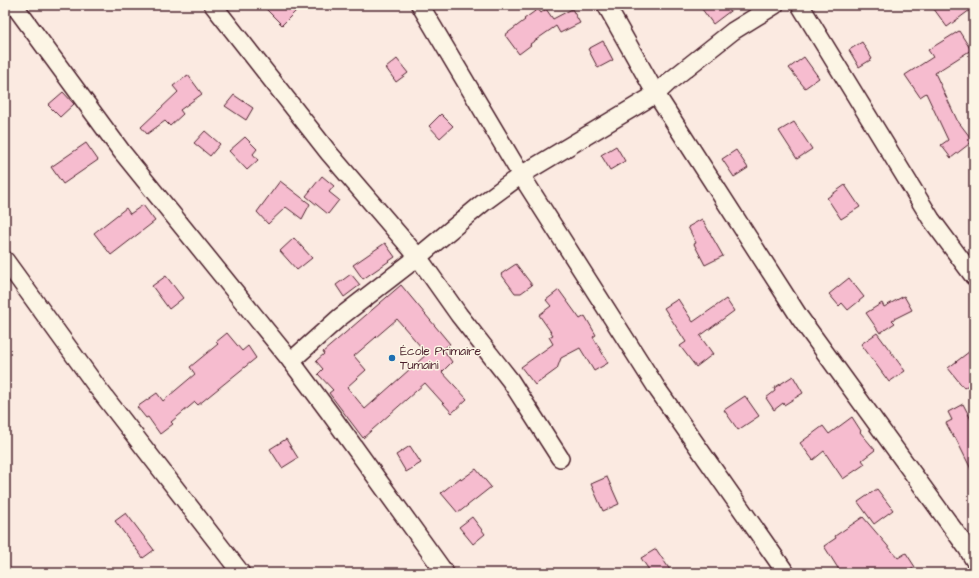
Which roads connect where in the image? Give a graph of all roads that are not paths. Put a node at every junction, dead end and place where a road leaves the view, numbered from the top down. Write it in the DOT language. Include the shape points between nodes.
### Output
graph roads {
  1 [pos="14,5"];
  2 [pos="213,5"];
  3 [pos="420,5"];
  4 [pos="606,5"];
  5 [pos="775,5"];
  6 [pos="800,5"];
  7 [pos="656,94"];
  8 [pos="522,174"];
  9 [pos="418,257"];
  10 [pos="5,260"];
  11 [pos="974,277"];
  12 [pos="291,361"];
  13 [pos="560,458"];
  14 [pos="974,560"];
  15 [pos="241,573"];
  16 [pos="445,573"];
  17 [pos="786,573"];
  1 -- 12 [label="street" via="122,152"];
  2 -- 9 [label="street" via="328,153"];
  3 -- 8 [label="street"];
  4 -- 7 [label="street"];
  5 -- 7 [label="street" via="733,31"];
  6 -- 11 [label="street" via="931,219"];
  7 -- 8 [label="street"];
  7 -- 14 [label="street" via="800,318"];
  8 -- 9 [label="street" via="483,202"];
  8 -- 17 [label="street" via="658,390"];
  9 -- 12 [label="street" via="339,318"];
  9 -- 13 [label="street" via="510,380"];
  10 -- 15 [label="street" via="97,387"];
  12 -- 16 [label="street"];
}
